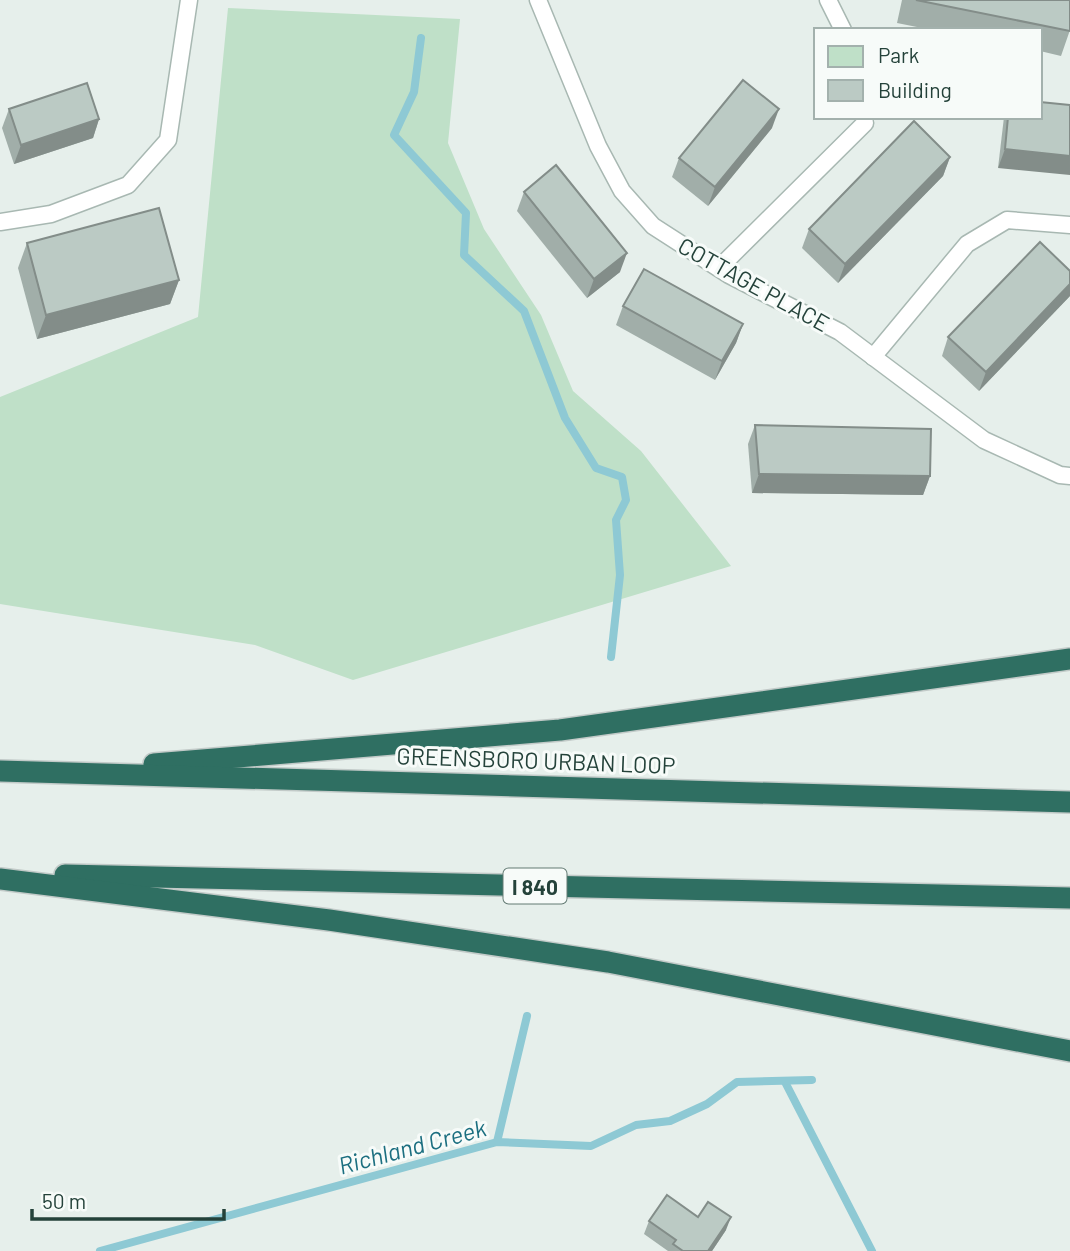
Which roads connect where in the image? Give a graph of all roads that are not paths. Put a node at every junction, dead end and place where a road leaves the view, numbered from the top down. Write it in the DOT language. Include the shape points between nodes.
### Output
graph roads {
  1 [pos="189,0"];
  2 [pos="538,0"];
  3 [pos="828,0"];
  4 [pos="842,28"];
  5 [pos="865,123"];
  6 [pos="0,222"];
  7 [pos="1070,225"];
  8 [pos="719,268"];
  9 [pos="873,357"];
  10 [pos="1070,476"];
  11 [pos="1070,659"];
  12 [pos="0,771"];
  13 [pos="45,772"];
  14 [pos="1070,802"];
  15 [pos="0,874"];
  16 [pos="0,879"];
  17 [pos="1070,898"];
  18 [pos="1070,1051"];
  1 -- 6 [label="lane" via="168,140 128,185 51,214"];
  2 -- 8 [label="lane, COTTAGE PLACE" via="598,146 622,191 653,226"];
  3 -- 4 [label="lane"];
  5 -- 8 [label="lane"];
  7 -- 9 [label="lane" via="1007,220 967,244"];
  8 -- 9 [label="lane, COTTAGE PLACE" via="840,332"];
  9 -- 10 [label="lane, COTTAGE PLACE" via="984,440"];
  11 -- 13 [label="highway" via="547,732"];
  12 -- 13 [label="highway, GREENSBORO URBAN LOOP"];
  13 -- 14 [label="highway, GREENSBORO URBAN LOOP"];
  15 -- 17 [label="highway, I 840"];
  16 -- 18 [label="highway" via="329,919 608,962"];
}
